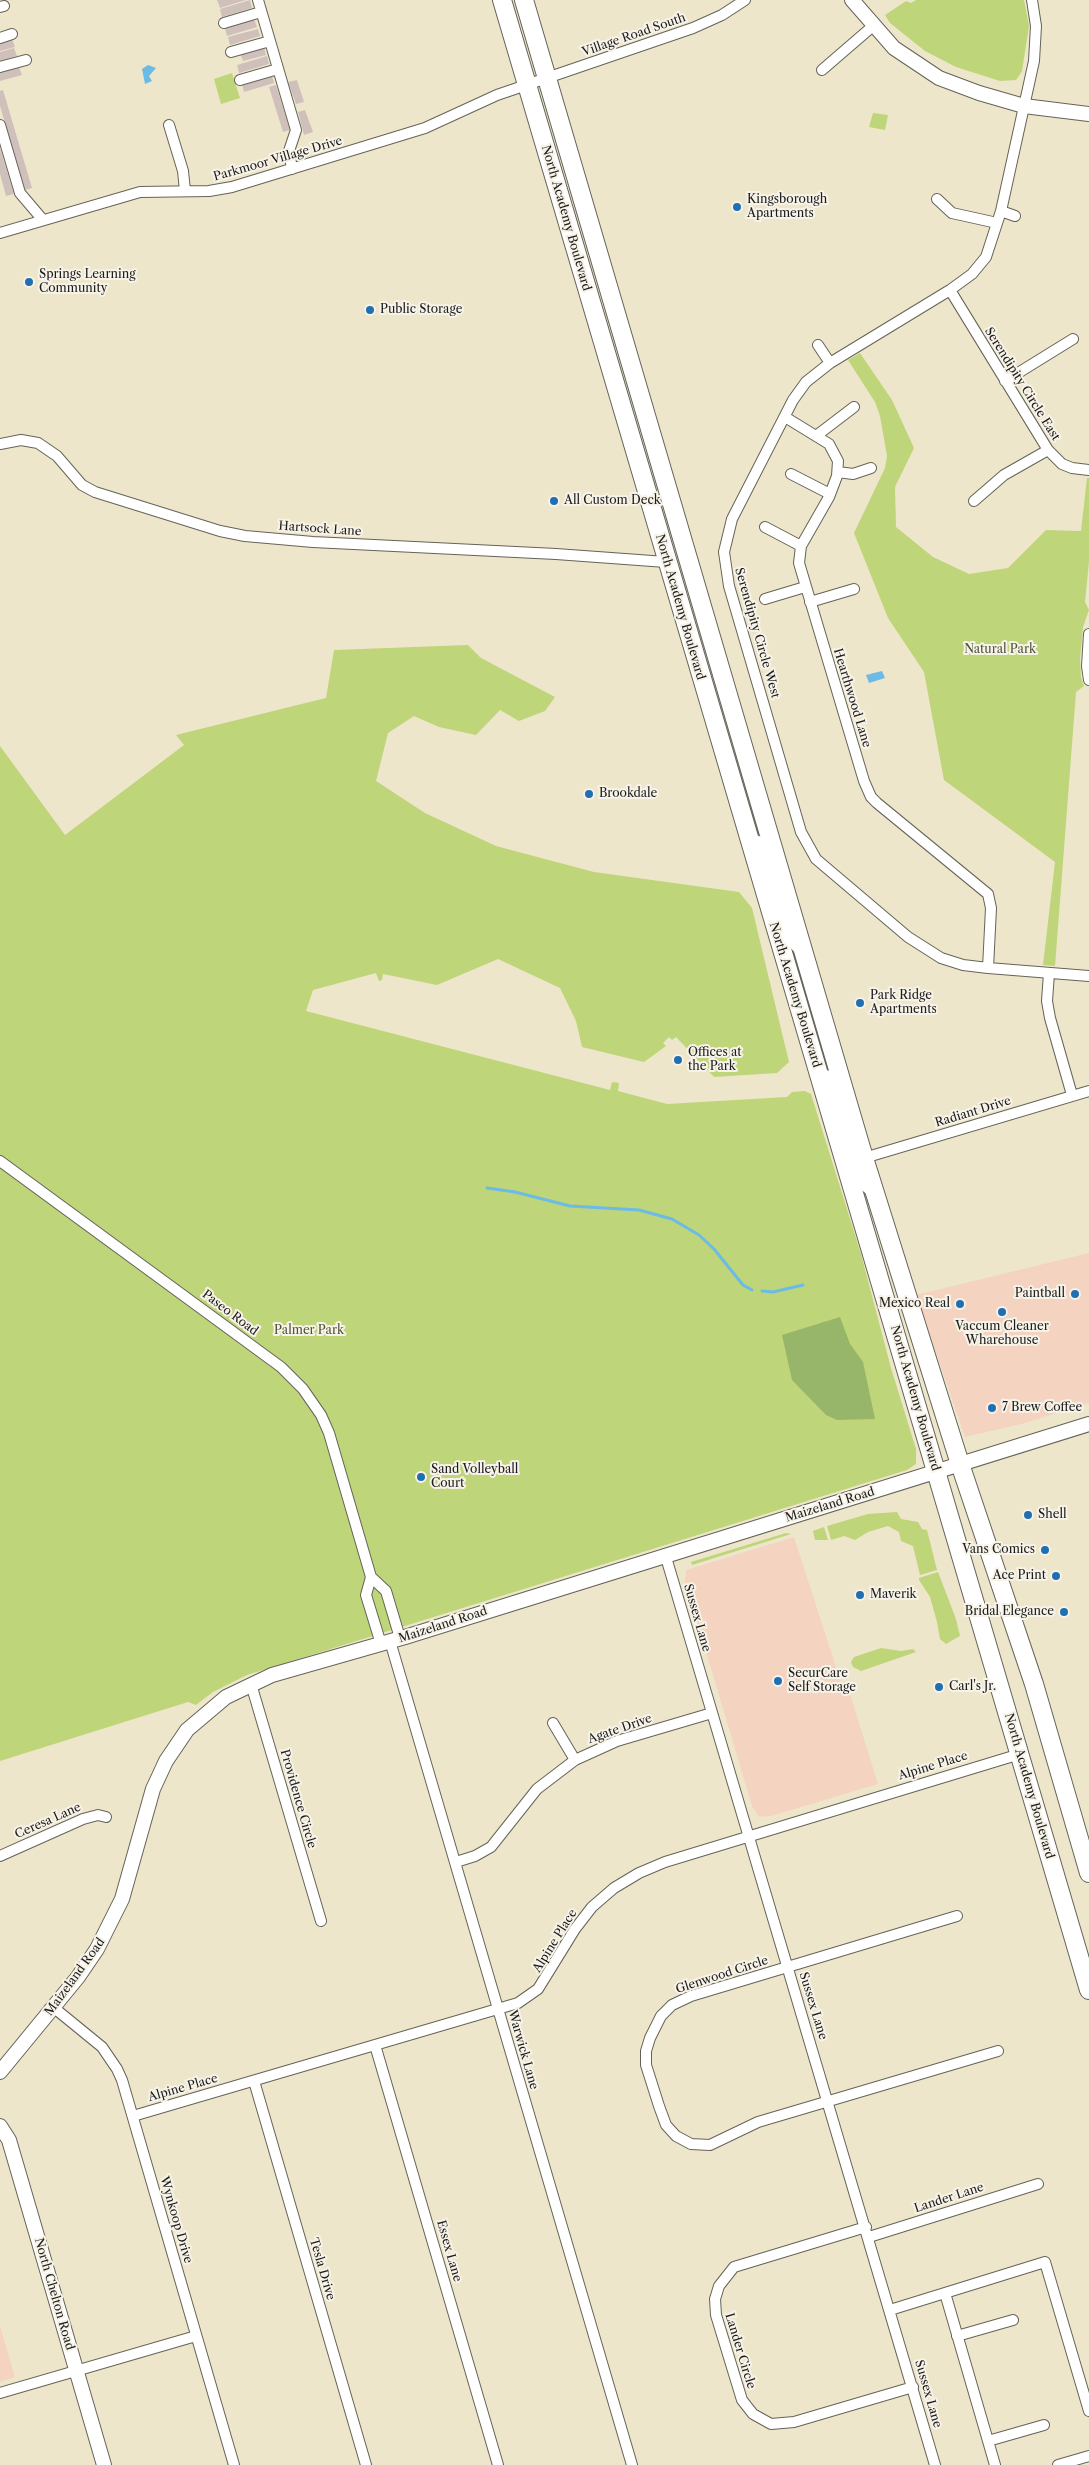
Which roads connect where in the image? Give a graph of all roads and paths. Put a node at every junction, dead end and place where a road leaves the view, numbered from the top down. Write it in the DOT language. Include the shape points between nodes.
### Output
graph roads {
  1 [pos="258,0"];
  2 [pos="502,0"];
  3 [pos="524,0"];
  4 [pos="745,0"];
  5 [pos="852,0"];
  6 [pos="1032,0"];
  7 [pos="261,12"];
  8 [pos="224,23"];
  9 [pos="873,26"];
  10 [pos="12,34"];
  11 [pos="0,38"];
  12 [pos="270,41"];
  13 [pos="231,52"];
  14 [pos="26,60"];
  15 [pos="0,67"];
  16 [pos="278,69"];
  17 [pos="822,70"];
  18 [pos="547,78"];
  19 [pos="240,80"];
  20 [pos="527,85"];
  21 [pos="1024,106"];
  22 [pos="1089,114"];
  23 [pos="0,125"];
  24 [pos="169,125"];
  25 [pos="292,169"];
  26 [pos="186,191"];
  27 [pos="937,198"];
  28 [pos="1001,211"];
  29 [pos="1015,216"];
  30 [pos="43,220"];
  31 [pos="998,223"];
  32 [pos="0,232"];
  33 [pos="950,290"];
  34 [pos="1073,339"];
  35 [pos="818,345"];
  36 [pos="830,363"];
  37 [pos="1006,381"];
  38 [pos="854,406"];
  39 [pos="785,417"];
  40 [pos="816,436"];
  41 [pos="0,444"];
  42 [pos="1048,450"];
  43 [pos="871,468"];
  44 [pos="1089,470"];
  45 [pos="838,472"];
  46 [pos="791,474"];
  47 [pos="830,494"];
  48 [pos="974,501"];
  49 [pos="765,527"];
  50 [pos="801,546"];
  51 [pos="687,556"];
  52 [pos="666,562"];
  53 [pos="805,587"];
  54 [pos="854,589"];
  55 [pos="765,600"];
  56 [pos="810,602"];
  57 [pos="1089,634"];
  58 [pos="1089,680"];
  59 [pos="749,840"];
  60 [pos="804,951"];
  61 [pos="988,968"];
  62 [pos="1049,972"];
  63 [pos="1089,976"];
  64 [pos="820,1076"];
  65 [pos="1089,1091"];
  66 [pos="1072,1095"];
  67 [pos="864,1158"];
  68 [pos="0,1161"];
  69 [pos="874,1190"];
  70 [pos="1089,1424"];
  71 [pos="960,1464"];
  72 [pos="936,1472"];
  73 [pos="665,1554"];
  74 [pos="371,1577"];
  75 [pos="390,1641"];
  76 [pos="251,1684"];
  77 [pos="712,1713"];
  78 [pos="553,1723"];
  79 [pos="1020,1754"];
  80 [pos="575,1760"];
  81 [pos="106,1817"];
  82 [pos="749,1836"];
  83 [pos="1047,1849"];
  84 [pos="0,1856"];
  85 [pos="456,1862"];
  86 [pos="1089,1873"];
  87 [pos="957,1916"];
  88 [pos="322,1921"];
  89 [pos="1089,1951"];
  90 [pos="788,1967"];
  91 [pos="1089,1990"];
  92 [pos="53,2007"];
  93 [pos="498,2009"];
  94 [pos="375,2045"];
  95 [pos="998,2051"];
  96 [pos="0,2072"];
  97 [pos="254,2081"];
  98 [pos="828,2102"];
  99 [pos="132,2116"];
  100 [pos="0,2126"];
  101 [pos="1038,2184"];
  102 [pos="867,2232"];
  103 [pos="945,2293"];
  104 [pos="890,2310"];
  105 [pos="1013,2320"];
  106 [pos="196,2336"];
  107 [pos="957,2336"];
  108 [pos="76,2371"];
  109 [pos="913,2387"];
  110 [pos="0,2393"];
  111 [pos="1089,2411"];
  112 [pos="1044,2425"];
  113 [pos="988,2441"];
  114 [pos="1089,2456"];
  115 [pos="104,2465"];
  116 [pos="234,2465"];
  117 [pos="366,2465"];
  118 [pos="498,2465"];
  119 [pos="632,2465"];
  120 [pos="936,2465"];
  121 [pos="995,2465"];
  122 [pos="1058,2465"];
  1 -- 7 [label="street"];
  2 -- 20 [label="highway, North Academy Boulevard"];
  3 -- 18 [label="highway, North Academy Boulevard"];
  4 -- 18 [label="street, Village Road South" via="722,16 693,28"];
  5 -- 9 [label="main road"];
  6 -- 21 [label="street, Serendipity Circle West" via="1036,40"];
  7 -- 8 [label="street"];
  7 -- 12 [label="street"];
  9 -- 17 [label="street"];
  9 -- 21 [label="main road" via="894,48 939,78"];
  10 -- 11 [label="street"];
  12 -- 13 [label="street"];
  12 -- 16 [label="street"];
  14 -- 15 [label="street"];
  16 -- 19 [label="street"];
  16 -- 25 [label="street" via="296,130 289,151"];
  18 -- 20 [label="street, Village Road South"];
  18 -- 51 [label="highway, North Academy Boulevard"];
  20 -- 25 [label="street, Parkmoor Village Drive" via="483,100 425,128"];
  20 -- 52 [label="highway, North Academy Boulevard"];
  21 -- 22 [label="main road"];
  21 -- 28 [label="street, Serendipity Circle West"];
  23 -- 30 [label="street" via="20,193"];
  24 -- 26 [label="street"];
  25 -- 26 [label="street, Parkmoor Village Drive" via="220,190"];
  26 -- 30 [label="street, Parkmoor Village Drive" via="128,195"];
  27 -- 31 [label="street" via="952,212"];
  28 -- 29 [label="street"];
  28 -- 31 [label="street, Serendipity Circle West"];
  30 -- 32 [label="street, Parkmoor Village Drive"];
  31 -- 33 [label="street, Serendipity Circle West" via="983,261 972,274"];
  33 -- 36 [label="street, Serendipity Circle West"];
  33 -- 37 [label="street, Serendipity Circle East"];
  34 -- 37 [label="street"];
  35 -- 36 [label="street"];
  36 -- 39 [label="street, Serendipity Circle West" via="799,390"];
  37 -- 42 [label="street, Serendipity Circle East"];
  38 -- 40 [label="street"];
  39 -- 40 [label="street"];
  39 -- 61 [label="street, Serendipity Circle West" via="732,519 724,552 729,586 801,832 809,850 823,866 921,946 951,962"];
  40 -- 45 [label="street" via="829,444 838,461"];
  41 -- 52 [label="street, Hartsock Lane" via="21,440 38,443 52,451 79,482 95,492 245,536"];
  42 -- 44 [label="street, Serendipity Circle East" via="1062,464"];
  42 -- 48 [label="street" via="1004,475"];
  43 -- 45 [label="street" via="853,474"];
  45 -- 47 [label="street, Hearthwood Lane"];
  46 -- 47 [label="street"];
  47 -- 50 [label="street, Hearthwood Lane"];
  49 -- 50 [label="street"];
  50 -- 53 [label="street, Hearthwood Lane" via="799,563"];
  51 -- 52 [label="main road"];
  51 -- 60 [label="highway, North Academy Boulevard"];
  52 -- 59 [label="highway, North Academy Boulevard"];
  53 -- 55 [label="street"];
  53 -- 56 [label="street, Hearthwood Lane"];
  54 -- 56 [label="street"];
  56 -- 61 [label="street, Hearthwood Lane" via="871,797 988,894 991,908"];
  57 -- 58 [label="street" via="1086,666"];
  59 -- 60 [label="main road" via="763,846 791,938"];
  59 -- 64 [label="highway, North Academy Boulevard"];
  60 -- 67 [label="highway, North Academy Boulevard"];
  61 -- 62 [label="street, Serendipity Circle West"];
  62 -- 63 [label="street"];
  62 -- 66 [label="street" via="1047,1001 1050,1018"];
  64 -- 69 [label="main road" via="827,1078 833,1088 858,1170 864,1182"];
  64 -- 72 [label="highway, North Academy Boulevard"];
  65 -- 66 [label="street, Radiant Drive"];
  66 -- 67 [label="street, Radiant Drive"];
  67 -- 69 [label="highway, North Academy Boulevard"];
  68 -- 74 [label="street, Paseo Road" via="274,1362 303,1389 329,1433"];
  69 -- 71 [label="highway, North Academy Boulevard"];
  70 -- 71 [label="main road, Maizeland Road"];
  71 -- 72 [label="main road, Maizeland Road"];
  71 -- 86 [label="highway, North Academy Boulevard" via="1034,1684"];
  72 -- 73 [label="main road, Maizeland Road"];
  72 -- 79 [label="highway, North Academy Boulevard"];
  73 -- 75 [label="main road, Maizeland Road"];
  73 -- 77 [label="street, Sussex Lane"];
  74 -- 75 [label="street, Paseo Road" via="366,1595"];
  74 -- 75 [label="street, Paseo Road" via="386,1591"];
  75 -- 76 [label="main road, Maizeland Road" via="323,1659"];
  75 -- 85 [label="street, Warwick Lane"];
  76 -- 88 [label="street, Providence Circle"];
  76 -- 92 [label="main road, Maizeland Road" via="226,1697 200,1717 166,1761 153,1788 129,1879 114,1917 97,1949"];
  77 -- 80 [label="street, Agate Drive" via="617,1741"];
  77 -- 82 [label="street, Sussex Lane"];
  78 -- 80 [label="street"];
  79 -- 82 [label="street, Alpine Place"];
  79 -- 83 [label="highway, North Academy Boulevard"];
  80 -- 85 [label="street, Agate Drive" via="537,1790 490,1847"];
  81 -- 84 [label="street, Ceresa Lane" via="98,1815 83,1819"];
  82 -- 90 [label="street, Sussex Lane"];
  82 -- 93 [label="street, Alpine Place" via="650,1867 614,1888 582,1918 538,1989 526,2000"];
  83 -- 89 [label="highway" via="1063,1864"];
  83 -- 91 [label="highway, North Academy Boulevard"];
  85 -- 93 [label="street, Warwick Lane"];
  87 -- 90 [label="street, Glenwood Circle"];
  90 -- 98 [label="street, Sussex Lane"];
  90 -- 98 [label="street, Glenwood Circle" via="691,1996 666,2009 650,2038 646,2065 666,2125 683,2141 700,2145 710,2145 758,2122"];
  92 -- 96 [label="main road, Maizeland Road"];
  92 -- 99 [label="street, Wynkoop Drive" via="93,2039 110,2058 122,2080"];
  93 -- 94 [label="street, Alpine Place"];
  93 -- 119 [label="street, Warwick Lane"];
  94 -- 97 [label="street, Alpine Place"];
  94 -- 118 [label="street, Essex Lane"];
  95 -- 98 [label="street, Glenwood Circle"];
  97 -- 99 [label="street, Alpine Place"];
  97 -- 117 [label="street, Tesla Drive"];
  98 -- 102 [label="street, Sussex Lane"];
  99 -- 106 [label="street, Wynkoop Drive"];
  100 -- 108 [label="main road, North Chelton Road" via="9,2140"];
  101 -- 102 [label="street, Lander Lane"];
  102 -- 104 [label="street, Sussex Lane"];
  102 -- 109 [label="street, Lander Circle" via="734,2267 716,2292 714,2306 718,2323 742,2400 753,2414 771,2424 794,2422"];
  103 -- 104 [label="street"];
  103 -- 107 [label="street"];
  103 -- 111 [label="street" via="1045,2262"];
  104 -- 109 [label="street, Sussex Lane"];
  105 -- 107 [label="street"];
  106 -- 108 [label="street"];
  106 -- 116 [label="street, Wynkoop Drive"];
  107 -- 113 [label="street"];
  108 -- 110 [label="street"];
  108 -- 115 [label="main road, North Chelton Road"];
  109 -- 120 [label="street, Sussex Lane"];
  112 -- 113 [label="street"];
  113 -- 121 [label="street"];
  114 -- 122 [label="street"];
}
